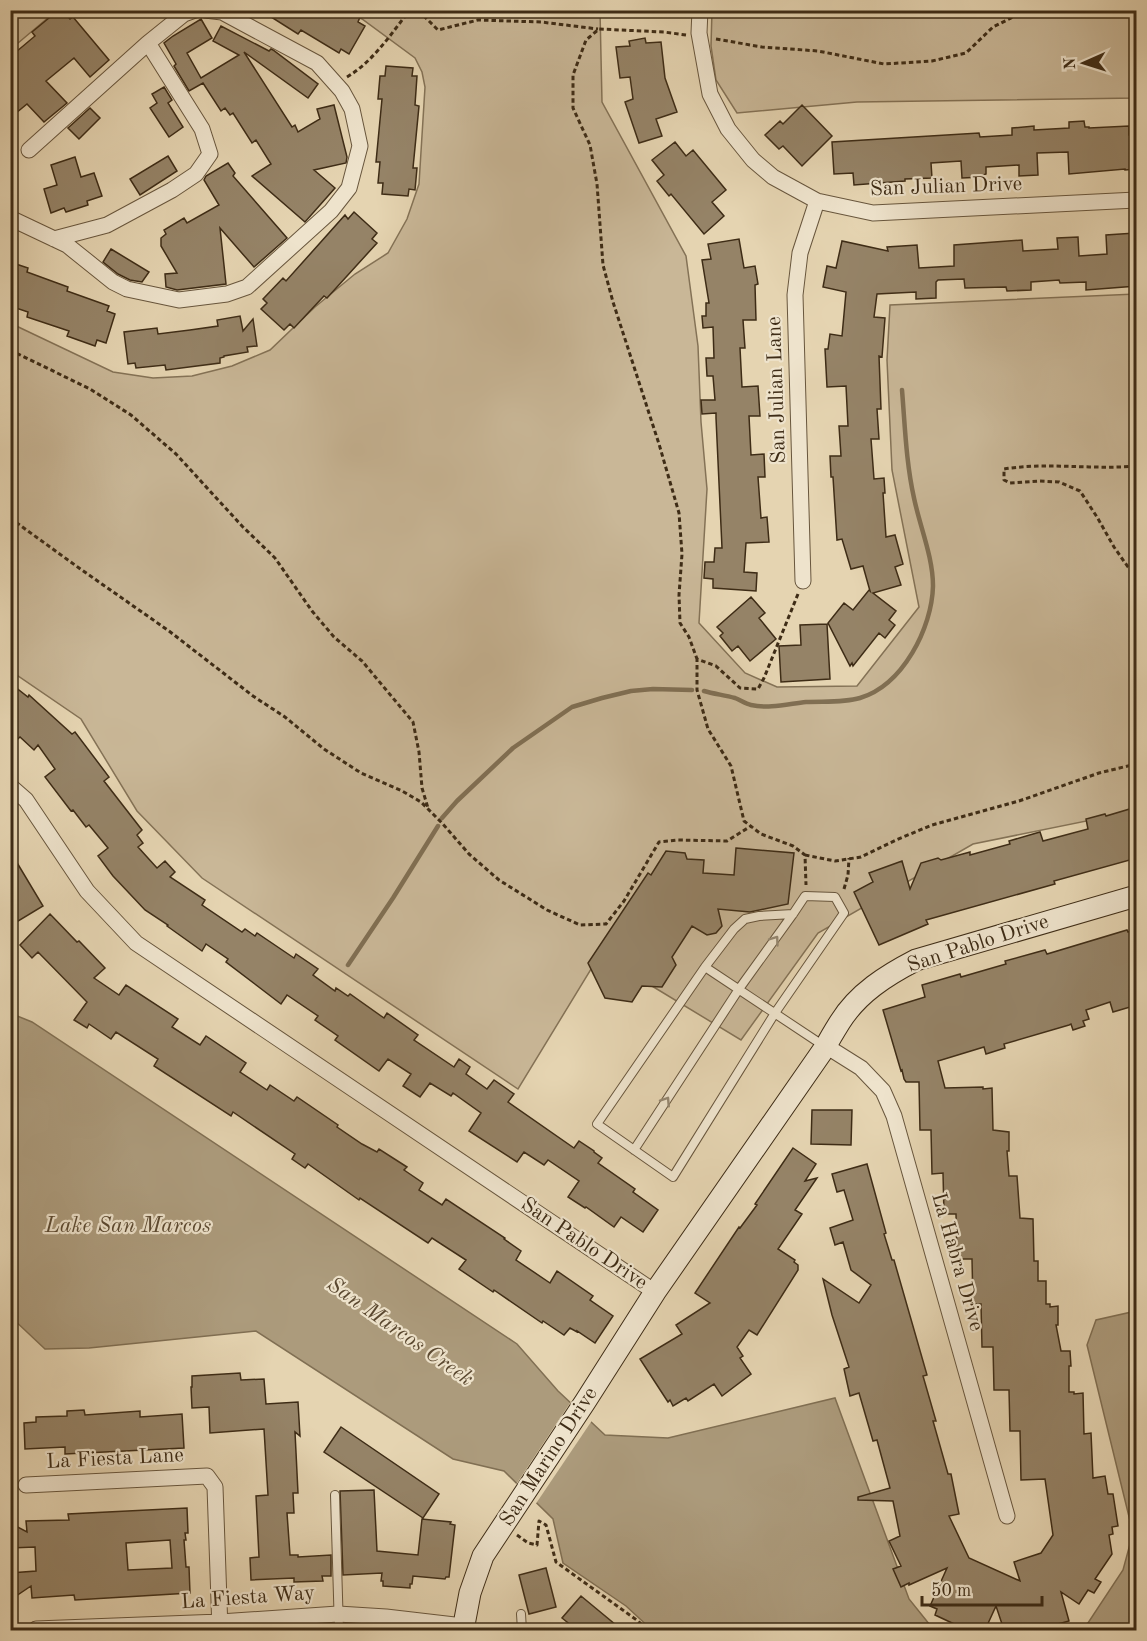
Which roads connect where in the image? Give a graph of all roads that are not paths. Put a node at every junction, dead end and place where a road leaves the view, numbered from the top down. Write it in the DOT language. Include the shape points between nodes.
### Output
graph roads {
  1 [pos="195,10"];
  2 [pos="205,10"];
  3 [pos="700,10"];
  4 [pos="148,43"];
  5 [pos="29,150"];
  6 [pos="1137,200"];
  7 [pos="817,201"];
  8 [pos="10,218"];
  9 [pos="54,239"];
  10 [pos="803,581"];
  11 [pos="10,786"];
  12 [pos="1137,896"];
  13 [pos="793,915"];
  14 [pos="705,967"];
  15 [pos="739,989"];
  16 [pos="775,1013"];
  17 [pos="826,1047"];
  18 [pos="634,1150"];
  19 [pos="655,1292"];
  20 [pos="26,1485"];
  21 [pos="335,1495"];
  22 [pos="1007,1516"];
  23 [pos="338,1614"];
  24 [pos="521,1614"];
  25 [pos="220,1626"];
  26 [pos="463,1628"];
  27 [pos="36,1629"];
  28 [pos="339,1630"];
  29 [pos="522,1630"];
  1 -- 4 [label="street" via="184,14"];
  2 -- 9 [label="street" via="222,12 317,63 342,91 352,109 360,146 349,188 331,211 247,287 227,294 179,300 127,289"];
  3 -- 7 [label="street, San Julian Drive" via="700,37 710,94 728,129 773,177"];
  4 -- 5 [label="street"];
  4 -- 9 [label="street" via="202,129 210,154 196,174 172,190 107,225"];
  6 -- 7 [label="street, San Julian Drive" via="873,213"];
  7 -- 10 [label="street, San Julian Lane" via="800,253 795,295"];
  8 -- 9 [label="street"];
  11 -- 19 [label="street, San Pablo Drive" via="26,801 87,891 136,943"];
  12 -- 17 [label="street, San Pablo Drive" via="916,960 862,995 841,1020"];
  13 -- 14 [label="lane" via="745,919"];
  15 -- 13 [label="lane, one-way"];
  13 -- 16 [label="lane" via="805,896 835,897 844,913"];
  14 -- 15 [label="lane"];
  14 -- 18 [label="lane" via="597,1124"];
  15 -- 16 [label="lane"];
  18 -- 15 [label="lane, one-way"];
  16 -- 17 [label="lane"];
  16 -- 18 [label="lane" via="673,1177"];
  17 -- 19 [label="street, San Pablo Drive"];
  17 -- 22 [label="street, La Habra Drive" via="861,1068 883,1091 894,1116"];
  19 -- 26 [label="street, San Marino Drive" via="483,1556"];
  20 -- 25 [label="street, La Fiesta Lane" via="207,1476 214,1486"];
  21 -- 23 [label="lane"];
  23 -- 25 [label="street, La Fiesta Way"];
  23 -- 26 [label="street, La Fiesta Way"];
  23 -- 28 [label="lane"];
  24 -- 29 [label="lane"];
  25 -- 27 [label="street, La Fiesta Way"];
}
